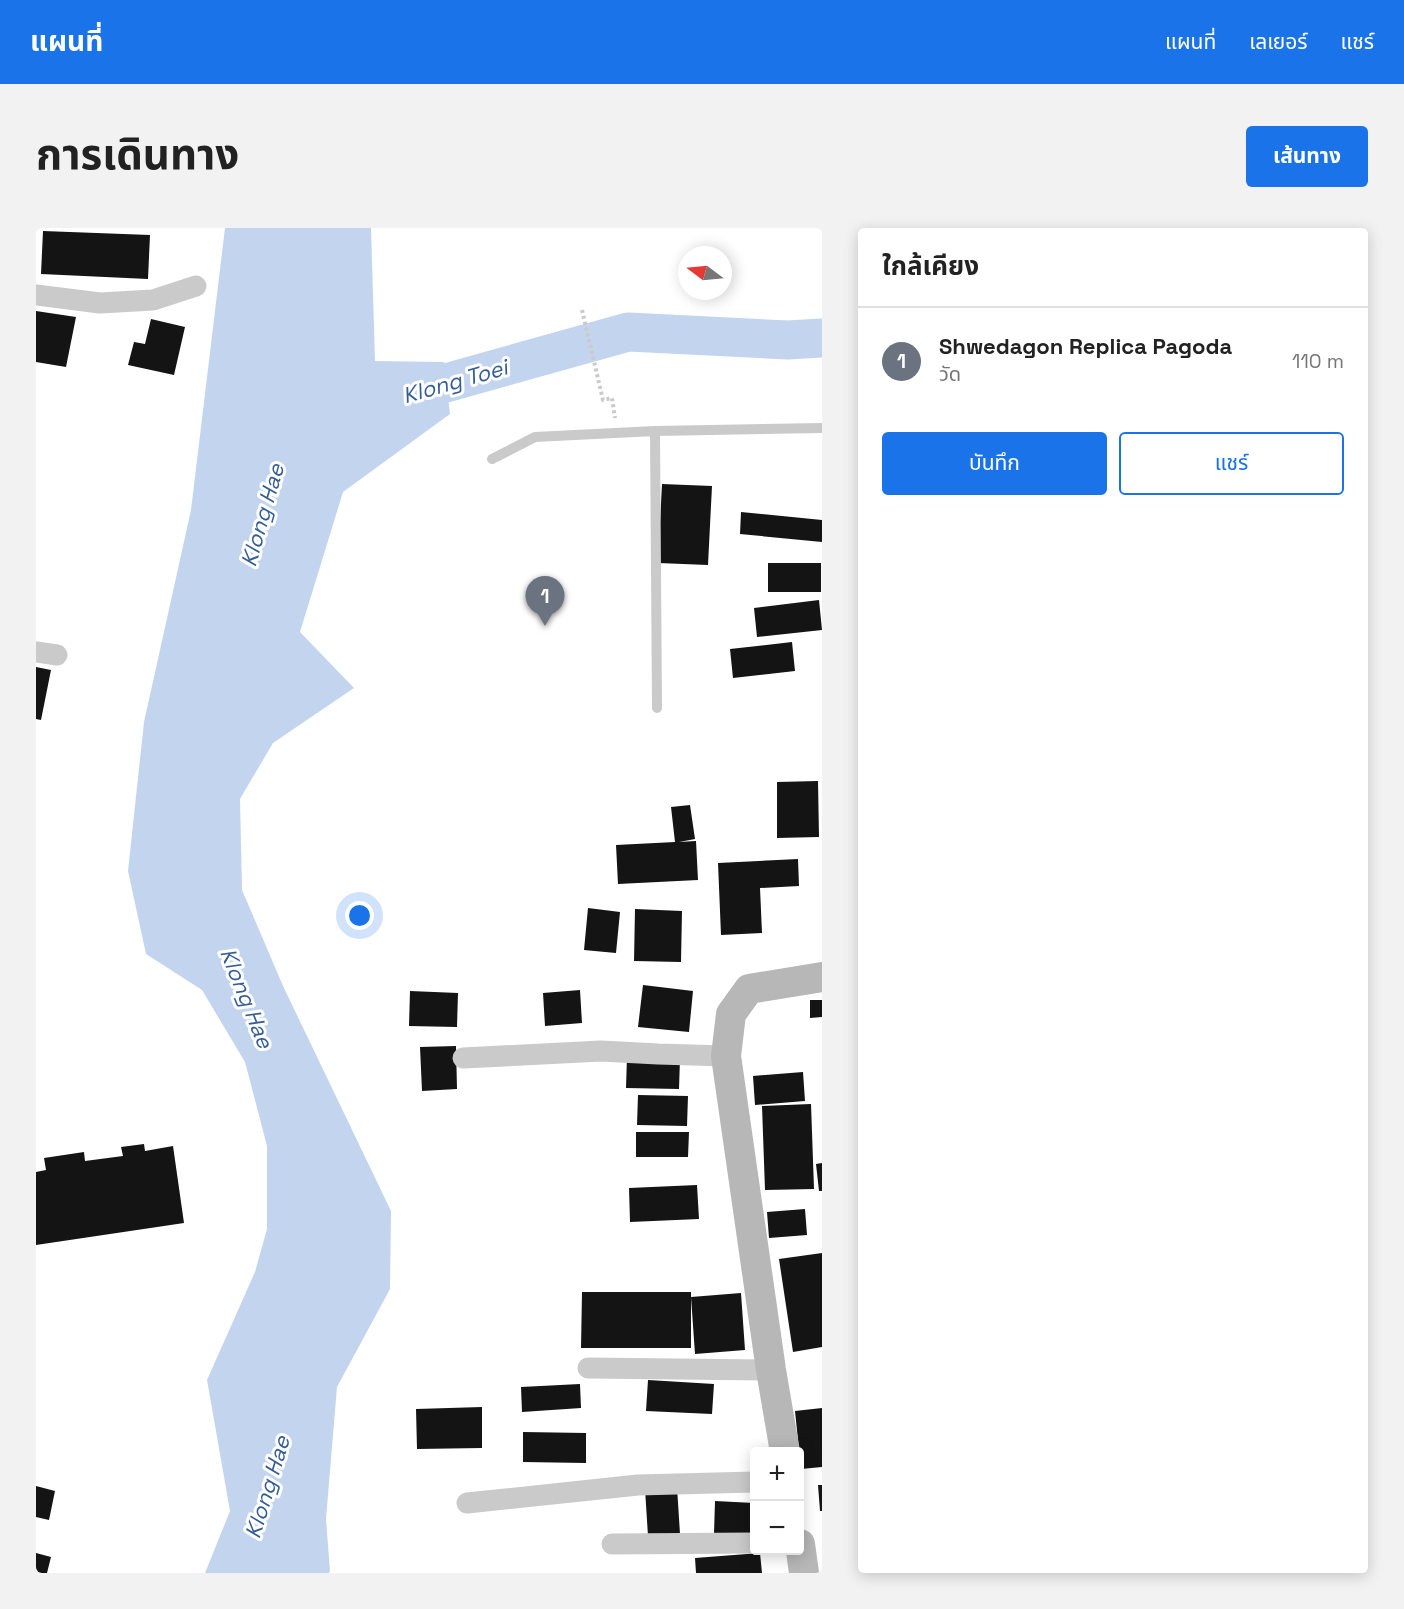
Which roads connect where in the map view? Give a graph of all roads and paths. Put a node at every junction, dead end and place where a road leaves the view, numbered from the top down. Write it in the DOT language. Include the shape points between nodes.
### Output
graph roads {
  1 [pos="196,286"];
  2 [pos="36,295"];
  3 [pos="582,310"];
  4 [pos="612,398"];
  5 [pos="822,428"];
  6 [pos="655,431"];
  7 [pos="492,459"];
  8 [pos="657,708"];
  9 [pos="822,977"];
  10 [pos="726,1056"];
  11 [pos="463,1058"];
  12 [pos="588,1368"];
  13 [pos="771,1370"];
  14 [pos="784,1447"];
  15 [pos="750,1482"];
  16 [pos="467,1503"];
  17 [pos="750,1543"];
  18 [pos="612,1544"];
  19 [pos="802,1555"];
  20 [pos="804,1573"];
  1 -- 2 [label="street" via="153,300 100,303"];
  3 -- 4 [label="path" via="603,400"];
  5 -- 6 [label="lane"];
  6 -- 7 [label="lane" via="535,437"];
  6 -- 8 [label="lane"];
  9 -- 10 [label="street" via="749,989 731,1014"];
  10 -- 11 [label="street" via="601,1051"];
  10 -- 13 [label="street"];
  12 -- 13 [label="street"];
  13 -- 14 [label="street"];
  15 -- 16 [label="street" via="638,1485"];
  17 -- 18 [label="street"];
  19 -- 20 [label="street"];
}
